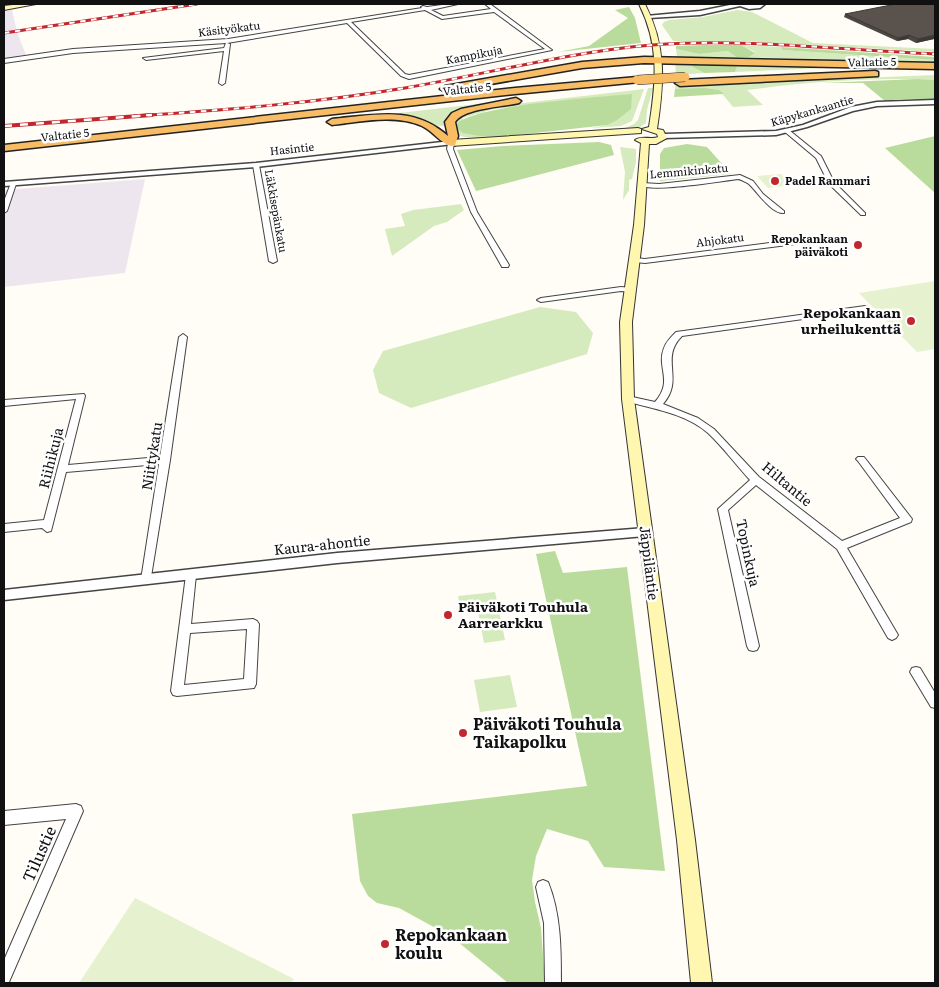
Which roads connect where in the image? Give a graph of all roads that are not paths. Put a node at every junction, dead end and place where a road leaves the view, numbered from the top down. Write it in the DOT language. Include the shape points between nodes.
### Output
graph roads {
  1 [pos="32,4"];
  2 [pos="456,4"];
  3 [pos="487,4"];
  4 [pos="642,4"];
  5 [pos="738,4"];
  6 [pos="762,4"];
  7 [pos="434,5"];
  8 [pos="424,7"];
  9 [pos="4,8"];
  10 [pos="495,10"];
  11 [pos="649,16"];
  12 [pos="347,22"];
  13 [pos="275,31"];
  14 [pos="286,40"];
  15 [pos="228,41"];
  16 [pos="151,46"];
  17 [pos="226,49"];
  18 [pos="146,58"];
  19 [pos="660,59"];
  20 [pos="4,61"];
  21 [pos="144,65"];
  22 [pos="935,67"];
  23 [pos="935,73"];
  24 [pos="682,80"];
  25 [pos="222,83"];
  26 [pos="635,83"];
  27 [pos="587,90"];
  28 [pos="935,102"];
  29 [pos="307,114"];
  30 [pos="247,127"];
  31 [pos="786,131"];
  32 [pos="643,135"];
  33 [pos="664,136"];
  34 [pos="451,143"];
  35 [pos="4,148"];
  36 [pos="4,154"];
  37 [pos="256,165"];
  38 [pos="4,184"];
  39 [pos="13,184"];
  40 [pos="642,186"];
  41 [pos="4,211"];
  42 [pos="782,212"];
  43 [pos="863,214"];
  44 [pos="808,240"];
  45 [pos="635,260"];
  46 [pos="273,261"];
  47 [pos="505,265"];
  48 [pos="631,290"];
  49 [pos="541,300"];
  50 [pos="865,308"];
  51 [pos="183,337"];
  52 [pos="628,399"];
  53 [pos="4,403"];
  54 [pos="658,405"];
  55 [pos="860,459"];
  56 [pos="165,460"];
  57 [pos="64,469"];
  58 [pos="756,480"];
  59 [pos="4,528"];
  60 [pos="645,532"];
  61 [pos="841,546"];
  62 [pos="191,575"];
  63 [pos="146,580"];
  64 [pos="4,595"];
  65 [pos="184,630"];
  66 [pos="892,635"];
  67 [pos="753,646"];
  68 [pos="916,672"];
  69 [pos="935,703"];
  70 [pos="4,818"];
  71 [pos="543,887"];
  72 [pos="4,977"];
  73 [pos="553,983"];
  74 [pos="702,983"];
  1 -- 9 [label="main road"];
  2 -- 7 [label="street, Käsityökatu"];
  3 -- 10 [label="street, Kampikuja"];
  4 -- 11 [label="main road, Jäppiläntie"];
  5 -- 6 [label="street" via="753,8"];
  5 -- 11 [label="street" via="700,13"];
  7 -- 8 [label="street, Käsityökatu"];
  8 -- 10 [label="street" via="442,18"];
  8 -- 12 [label="street, Käsityökatu"];
  10 -- 12 [label="street, Kampikuja" via="549,50 409,77"];
  11 -- 19 [label="main road, Jäppiläntie"];
  12 -- 13 [label="street, Käsityökatu"];
  13 -- 14 [label="street"];
  13 -- 15 [label="street, Käsityökatu"];
  15 -- 16 [label="street, Käsityökatu"];
  15 -- 17 [label="street"];
  16 -- 18 [label="street"];
  16 -- 20 [label="street, Käsityökatu" via="74,51"];
  17 -- 18 [label="street"];
  17 -- 25 [label="street"];
  18 -- 21 [label="street"];
  19 -- 22 [label="highway"];
  19 -- 29 [label="highway" via="556,68"];
  19 -- 32 [label="main road, Jäppiläntie" via="660,74"];
  22 -- 24 [label="highway, Valtatie 5" via="779,72"];
  23 -- 24 [label="highway, Valtatie 5"];
  24 -- 26 [label="highway, Valtatie 5"];
  26 -- 27 [label="highway, Valtatie 5"];
  26 -- 29 [label="highway, Valtatie 5" via="515,91"];
  27 -- 30 [label="highway, Valtatie 5"];
  27 -- 34 [label="highway" via="458,113 450,122"];
  28 -- 31 [label="street, Käpykankaantie" via="877,104"];
  29 -- 35 [label="highway, Valtatie 5"];
  30 -- 34 [label="highway" via="406,119 429,125"];
  30 -- 36 [label="highway, Valtatie 5"];
  31 -- 33 [label="street, Käpykankaantie" via="734,136"];
  31 -- 43 [label="street" via="812,150 831,183"];
  32 -- 33 [label="main road" via="660,132"];
  32 -- 33 [label="main road" via="659,141"];
  32 -- 34 [label="main road, Hasintie" via="582,135"];
  32 -- 40 [label="main road, Jäppiläntie"];
  34 -- 37 [label="street, Hasintie"];
  34 -- 47 [label="street" via="450,149 474,212"];
  37 -- 39 [label="street, Hasintie"];
  37 -- 46 [label="street, Läkkisepänkatu"];
  38 -- 39 [label="street, Hasintie"];
  39 -- 41 [label="street"];
  40 -- 42 [label="street, Lemmikinkatu" via="737,177 751,182 760,195"];
  40 -- 45 [label="main road, Jäppiläntie"];
  44 -- 45 [label="street, Ahjokatu"];
  45 -- 48 [label="main road, Jäppiläntie"];
  48 -- 49 [label="street"];
  48 -- 52 [label="main road, Jäppiläntie" via="626,322"];
  50 -- 54 [label="street" via="679,334 670,342 666,354 669,373 667,393"];
  51 -- 56 [label="street, Niittykatu"];
  52 -- 54 [label="street, Hiltantie"];
  52 -- 60 [label="main road, Jäppiläntie"];
  53 -- 57 [label="street, Riihikuja" via="81,396"];
  54 -- 58 [label="street, Hiltantie" via="695,420 711,431"];
  55 -- 61 [label="street" via="907,520"];
  56 -- 57 [label="street"];
  56 -- 63 [label="street, Niittykatu"];
  57 -- 59 [label="street, Riihikuja" via="48,526"];
  58 -- 61 [label="street, Hiltantie"];
  58 -- 67 [label="street, Topinkuja" via="723,509"];
  60 -- 62 [label="street, Kaura-ahontie" via="336,558"];
  60 -- 74 [label="main road, Jäppiläntie"];
  61 -- 66 [label="street, Hiltantie"];
  62 -- 63 [label="street, Kaura-ahontie"];
  62 -- 65 [label="street"];
  63 -- 64 [label="street, Kaura-ahontie"];
  65 -- 65 [label="street" via="177,691 250,684 253,624"];
  68 -- 69 [label="street"];
  70 -- 72 [label="street, Tilustie" via="76,811"];
  71 -- 73 [label="street" via="551,913"];
}
